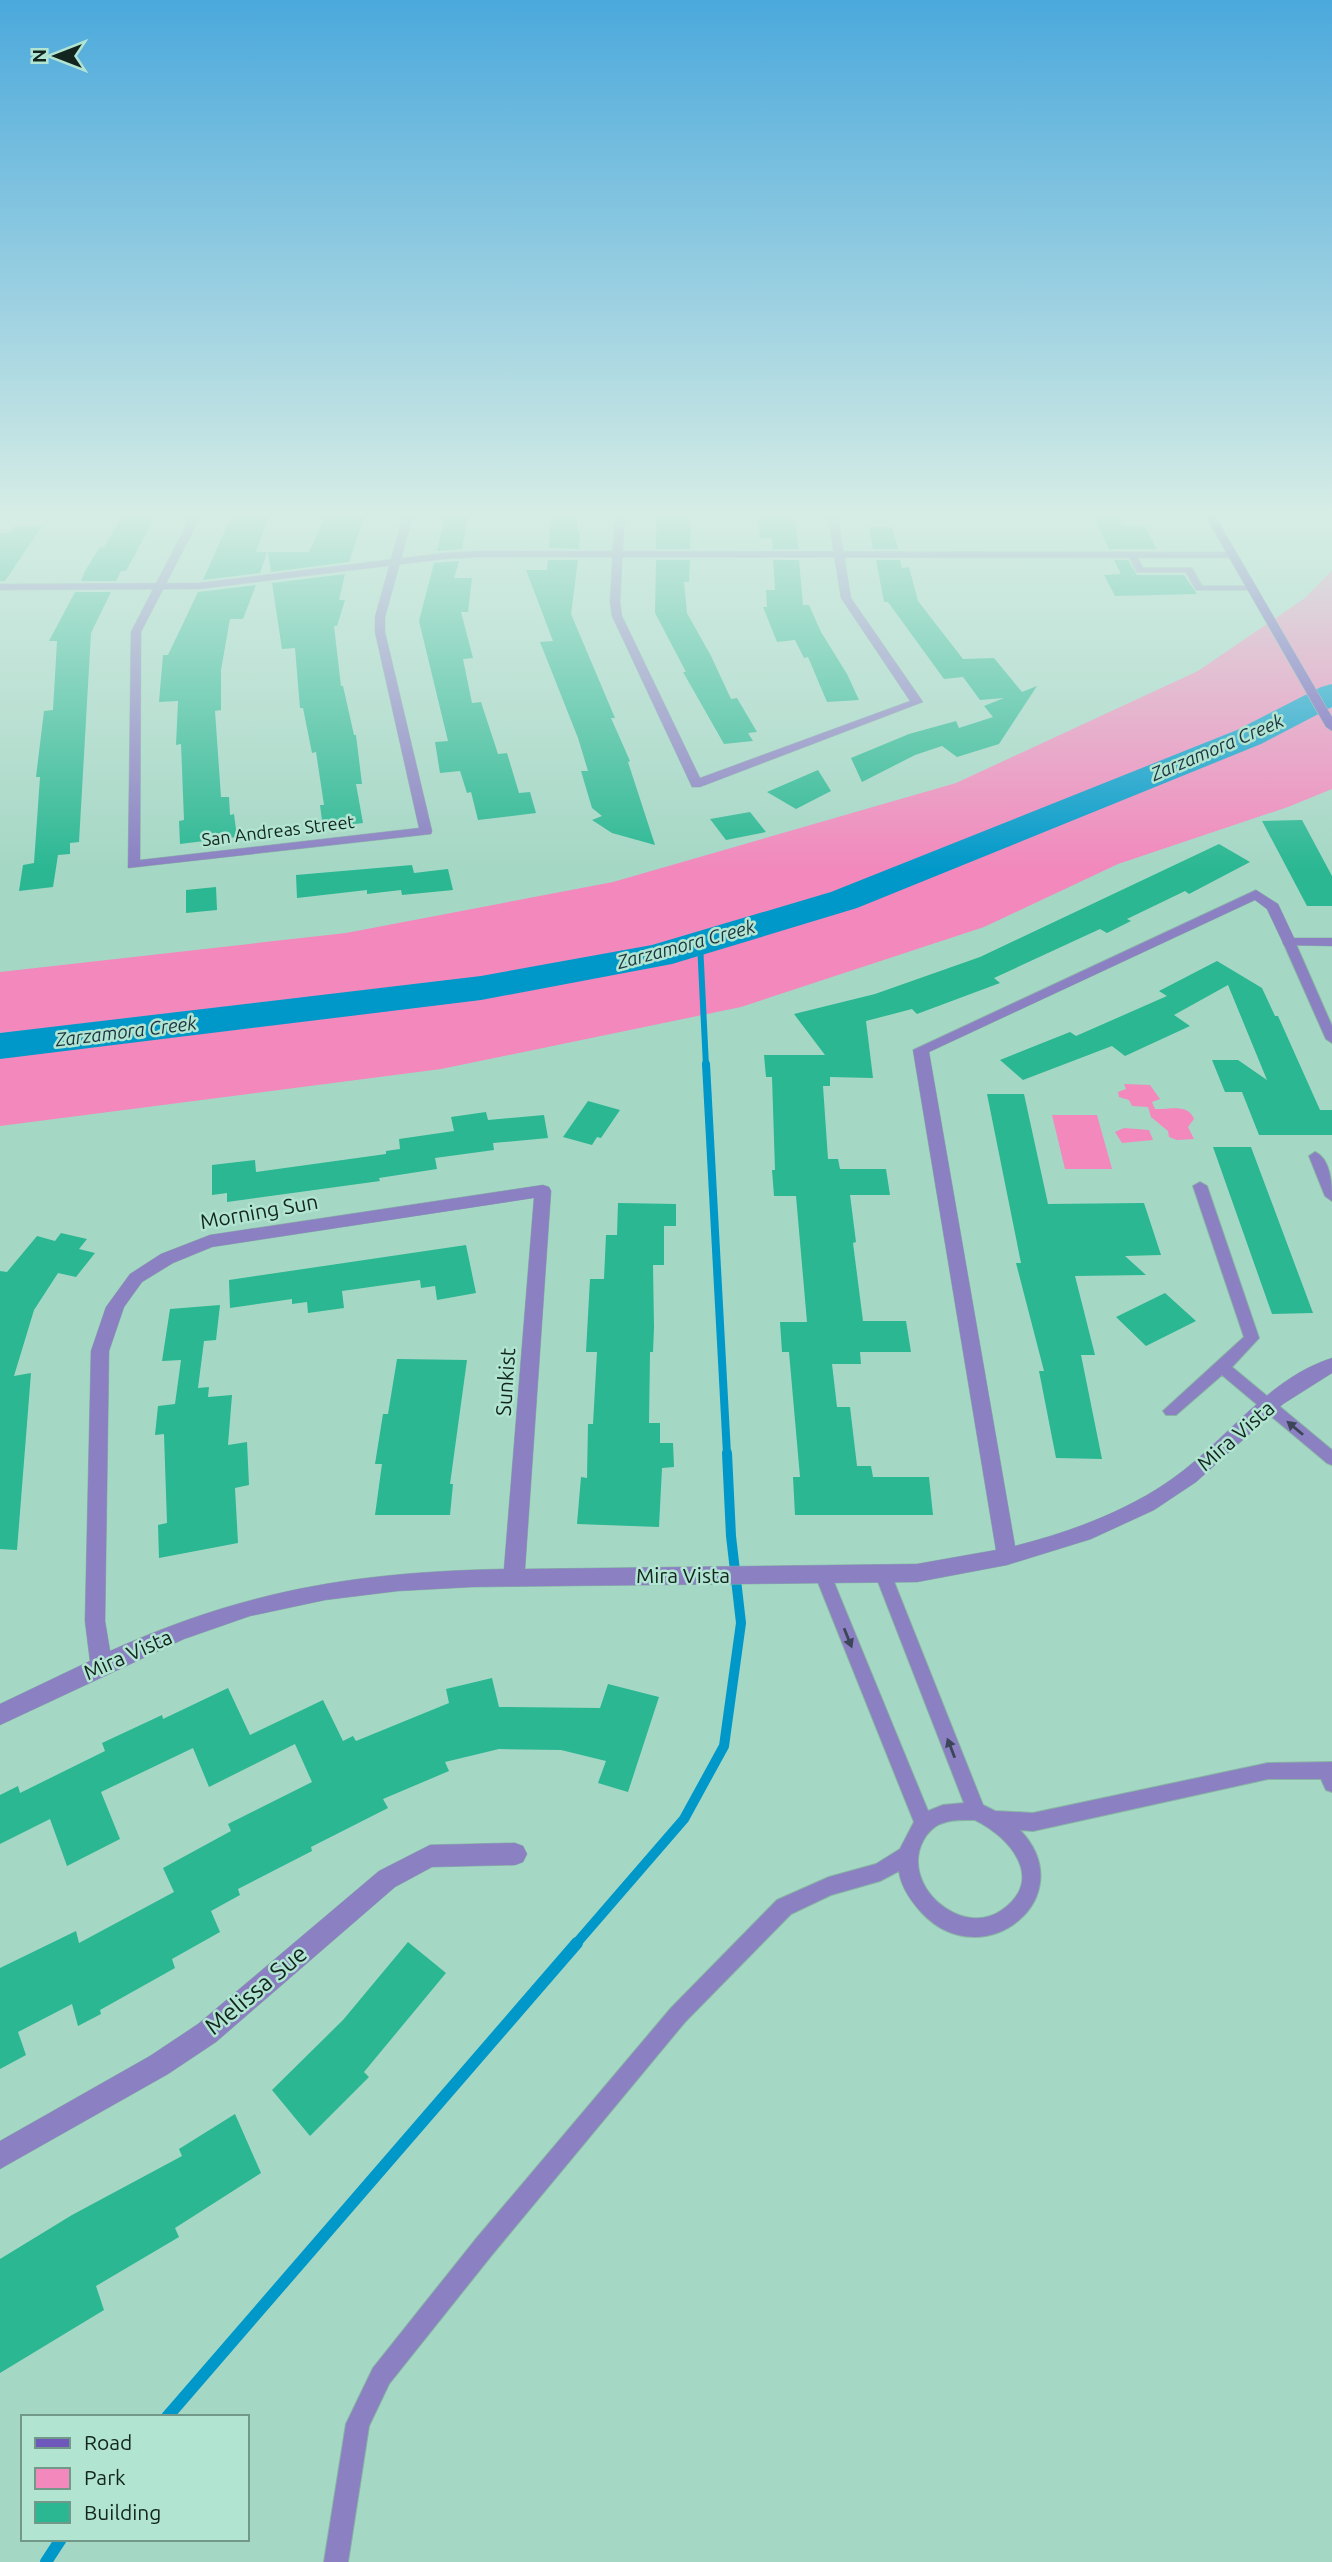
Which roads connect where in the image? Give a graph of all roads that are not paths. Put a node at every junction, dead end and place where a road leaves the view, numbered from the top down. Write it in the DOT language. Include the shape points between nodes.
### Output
graph roads {
  1 [pos="136,632"];
  2 [pos="380,632"];
  3 [pos="624,632"];
  4 [pos="869,632"];
  5 [pos="1279,632"];
  6 [pos="1332,727"];
  7 [pos="1289,942"];
  8 [pos="1332,942"];
  9 [pos="1332,1039"];
  10 [pos="1315,1156"];
  11 [pos="1200,1186"];
  12 [pos="543,1191"];
  13 [pos="1332,1196"];
  14 [pos="1332,1365"];
  15 [pos="1222,1367"];
  16 [pos="1268,1405"];
  17 [pos="1171,1411"];
  18 [pos="1327,1455"];
  19 [pos="1007,1557"];
  20 [pos="883,1574"];
  21 [pos="823,1575"];
  22 [pos="514,1577"];
  23 [pos="101,1666"];
  24 [pos="0,1715"];
  25 [pos="1331,1775"];
  26 [pos="976,1811"];
  27 [pos="995,1819"];
  28 [pos="924,1824"];
  29 [pos="515,1854"];
  30 [pos="908,1855"];
  31 [pos="0,2156"];
  32 [pos="336,2562"];
  1 -- 2 [label="street, San Andreas Street" via="133,865 426,831"];
  3 -- 4 [label="street" via="696,784 917,702"];
  5 -- 6 [label="main road"];
  7 -- 8 [label="street"];
  7 -- 9 [label="lane"];
  7 -- 19 [label="street" via="1273,908 1256,894 921,1050"];
  10 -- 13 [label="lane"];
  11 -- 15 [label="lane" via="1252,1338"];
  12 -- 22 [label="street, Sunkist"];
  12 -- 23 [label="street, Morning Sun" via="210,1241 143,1271 121,1293 100,1351 95,1621"];
  14 -- 16 [label="street, Mira Vista"];
  15 -- 16 [label="lane"];
  15 -- 17 [label="lane"];
  18 -- 16 [label="lane, one-way"];
  16 -- 19 [label="street, Mira Vista" via="1197,1470 1135,1511 1087,1534"];
  19 -- 20 [label="street, Mira Vista"];
  20 -- 21 [label="street, Mira Vista"];
  26 -- 20 [label="lane, one-way"];
  21 -- 22 [label="street, Mira Vista"];
  21 -- 28 [label="lane, one-way"];
  22 -- 23 [label="street, Mira Vista" via="404,1581 286,1598 161,1637"];
  23 -- 24 [label="street, Mira Vista"];
  25 -- 27 [label="lane" via="1268,1772 1033,1822"];
  26 -- 27 [label="lane"];
  26 -- 28 [label="lane" via="939,1814"];
  27 -- 30 [label="lane" via="1023,1846 1031,1884 1012,1917 993,1926 951,1923 932,1911 917,1895"];
  28 -- 30 [label="lane"];
  29 -- 31 [label="street, Melissa Sue" via="430,1856 387,1879 207,2033"];
  30 -- 32 [label="lane" via="880,1872 829,1886 784,1907 678,2015 483,2248 381,2376 358,2424"];
}
